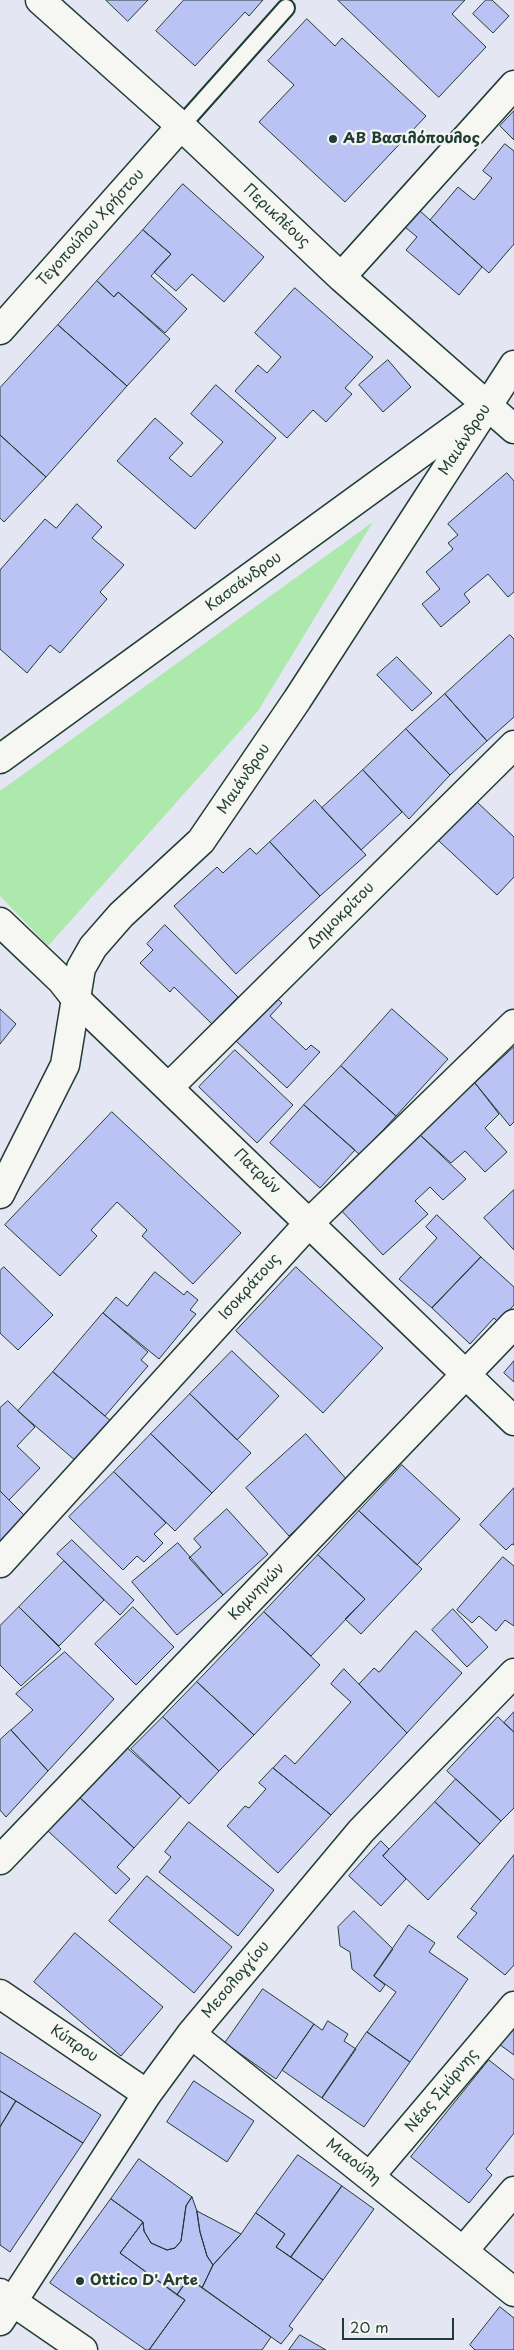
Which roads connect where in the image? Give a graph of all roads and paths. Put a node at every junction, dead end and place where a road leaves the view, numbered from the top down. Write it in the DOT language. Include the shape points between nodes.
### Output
graph roads {
  1 [pos="40,0"];
  2 [pos="286,8"];
  3 [pos="514,85"];
  4 [pos="181,126"];
  5 [pos="341,277"];
  6 [pos="0,330"];
  7 [pos="514,365"];
  8 [pos="488,404"];
  9 [pos="514,429"];
  10 [pos="514,745"];
  11 [pos="2,755"];
  12 [pos="0,922"];
  13 [pos="76,999"];
  14 [pos="514,1024"];
  15 [pos="168,1087"];
  16 [pos="0,1194"];
  17 [pos="309,1223"];
  18 [pos="514,1324"];
  19 [pos="465,1374"];
  20 [pos="514,1422"];
  21 [pos="0,1563"];
  22 [pos="514,1673"];
  23 [pos="0,1860"];
  24 [pos="0,1994"];
  25 [pos="514,2006"];
  26 [pos="191,2034"];
  27 [pos="147,2094"];
  28 [pos="370,2176"];
  29 [pos="514,2191"];
  30 [pos="464,2250"];
  31 [pos="514,2292"];
  32 [pos="4,2305"];
  33 [pos="83,2350"];
  1 -- 4 [label="street, Περικλέους"];
  2 -- 4 [label="lane"];
  3 -- 5 [label="street"];
  4 -- 5 [label="street, Περικλέους"];
  4 -- 6 [label="street, Τεγοπούλου Χρήστου"];
  5 -- 8 [label="street, Περικλέους"];
  7 -- 8 [label="street, Μαιάνδρου"];
  8 -- 9 [label="street, Περικλέους"];
  8 -- 11 [label="street, Κασσάνδρου"];
  8 -- 13 [label="street, Μαιάνδρου" via="297,700 202,840 121,915 93,947 81,968"];
  10 -- 15 [label="street, Δημοκρίτου"];
  12 -- 13 [label="street, Πατρών" via="61,980"];
  13 -- 15 [label="street, Πατρών"];
  13 -- 16 [label="street, Μαιάνδρου" via="65,1065"];
  14 -- 17 [label="street, Ισοκράτους"];
  15 -- 17 [label="street, Πατρών"];
  17 -- 19 [label="street, Πατρών"];
  17 -- 21 [label="street, Ισοκράτους"];
  18 -- 19 [label="street, Κομνηνών"];
  19 -- 20 [label="street, Πατρών"];
  19 -- 23 [label="street, Κομνηνών"];
  22 -- 26 [label="street, Μεσολογγίου" via="361,1831"];
  24 -- 27 [label="street, Κύπρου"];
  25 -- 28 [label="street, Νέας Σμύρνης"];
  26 -- 27 [label="street, Μεσολογγίου"];
  26 -- 28 [label="street, Μιαούλη"];
  27 -- 32 [label="street, Μεσολογγίου"];
  28 -- 30 [label="street, Μιαούλη"];
  29 -- 30 [label="street"];
  30 -- 31 [label="street, Μιαούλη"];
  32 -- 33 [label="street"];
}
